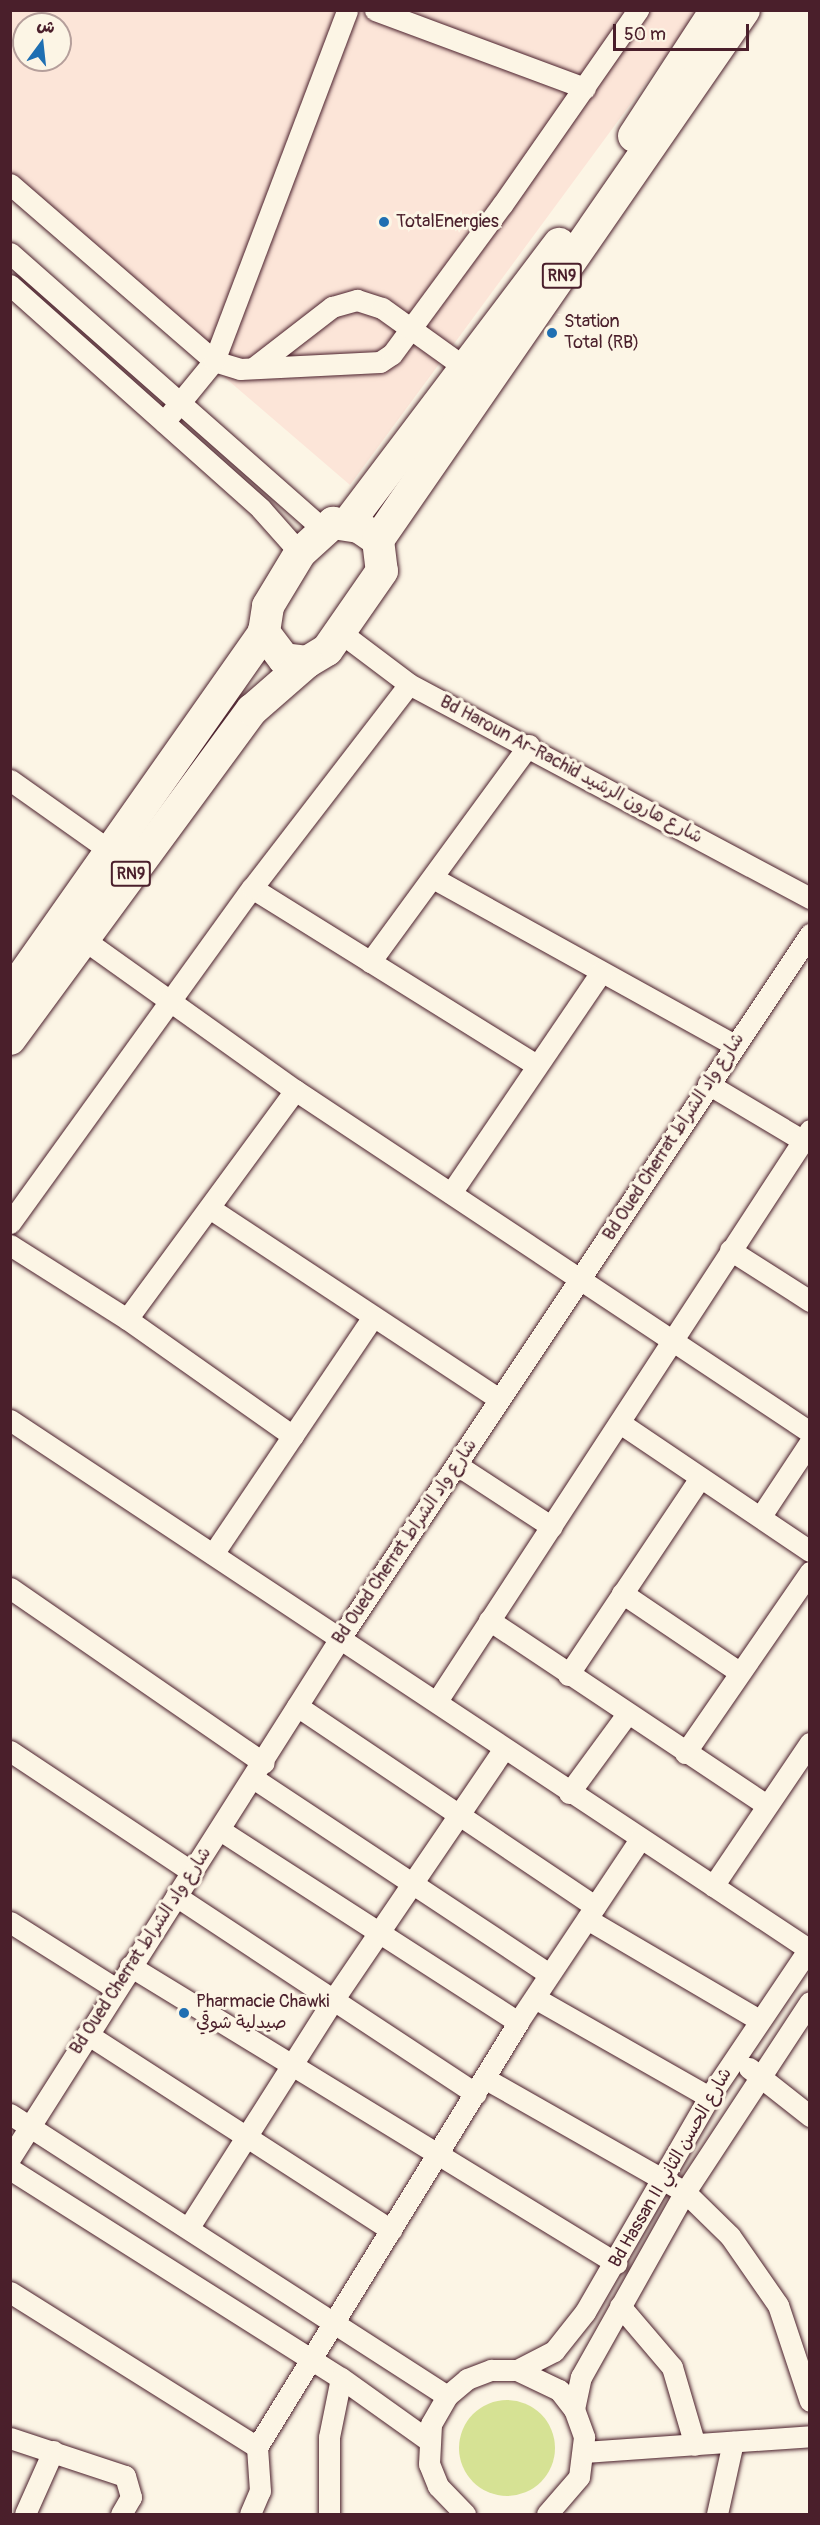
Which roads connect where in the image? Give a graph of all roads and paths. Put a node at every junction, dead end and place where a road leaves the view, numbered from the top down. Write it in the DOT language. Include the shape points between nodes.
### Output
graph roads {
  1 [pos="347,10"];
  2 [pos="375,10"];
  3 [pos="638,10"];
  4 [pos="716,10"];
  5 [pos="744,10"];
  6 [pos="585,88"];
  7 [pos="10,184"];
  8 [pos="10,253"];
  9 [pos="10,285"];
  10 [pos="411,327"];
  11 [pos="214,361"];
  12 [pos="253,368"];
  13 [pos="468,369"];
  14 [pos="182,401"];
  15 [pos="164,422"];
  16 [pos="210,425"];
  17 [pos="190,446"];
  18 [pos="335,526"];
  19 [pos="378,540"];
  20 [pos="300,553"];
  21 [pos="264,632"];
  22 [pos="340,632"];
  23 [pos="307,662"];
  24 [pos="409,684"];
  25 [pos="529,745"];
  26 [pos="10,780"];
  27 [pos="113,853"];
  28 [pos="433,878"];
  29 [pos="252,888"];
  30 [pos="810,898"];
  31 [pos="810,934"];
  32 [pos="83,939"];
  33 [pos="370,962"];
  34 [pos="601,972"];
  35 [pos="10,994"];
  36 [pos="169,1003"];
  37 [pos="10,1039"];
  38 [pos="732,1044"];
  39 [pos="535,1064"];
  40 [pos="708,1084"];
  41 [pos="295,1090"];
  42 [pos="806,1135"];
  43 [pos="451,1192"];
  44 [pos="211,1209"];
  45 [pos="10,1223"];
  46 [pos="10,1245"];
  47 [pos="730,1250"];
  48 [pos="582,1281"];
  49 [pos="810,1301"];
  50 [pos="373,1317"];
  51 [pos="128,1319"];
  52 [pos="673,1342"];
  53 [pos="500,1399"];
  54 [pos="10,1420"];
  55 [pos="620,1423"];
  56 [pos="810,1432"];
  57 [pos="292,1436"];
  58 [pos="810,1442"];
  59 [pos="457,1465"];
  60 [pos="700,1478"];
  61 [pos="761,1516"];
  62 [pos="552,1527"];
  63 [pos="810,1551"];
  64 [pos="213,1554"];
  65 [pos="810,1572"];
  66 [pos="10,1588"];
  67 [pos="622,1593"];
  68 [pos="489,1620"];
  69 [pos="339,1640"];
  70 [pos="739,1672"];
  71 [pos="568,1675"];
  72 [pos="437,1701"];
  73 [pos="297,1706"];
  74 [pos="627,1714"];
  75 [pos="810,1743"];
  76 [pos="503,1750"];
  77 [pos="10,1751"];
  78 [pos="685,1753"];
  79 [pos="259,1770"];
  80 [pos="569,1793"];
  81 [pos="766,1805"];
  82 [pos="459,1816"];
  83 [pos="220,1830"];
  84 [pos="640,1839"];
  85 [pos="192,1872"];
  86 [pos="413,1880"];
  87 [pos="713,1886"];
  88 [pos="176,1896"];
  89 [pos="591,1912"];
  90 [pos="14,1932"];
  91 [pos="378,1932"];
  92 [pos="809,1949"];
  93 [pos="130,1966"];
  94 [pos="549,1974"];
  95 [pos="115,1988"];
  96 [pos="535,1998"];
  97 [pos="810,2002"];
  98 [pos="330,2003"];
  99 [pos="759,2020"];
  100 [pos="518,2022"];
  101 [pos="87,2034"];
  102 [pos="735,2059"];
  103 [pos="290,2068"];
  104 [pos="760,2074"];
  105 [pos="481,2086"];
  106 [pos="709,2097"];
  107 [pos="10,2114"];
  108 [pos="810,2116"];
  109 [pos="29,2127"];
  110 [pos="248,2139"];
  111 [pos="436,2155"];
  112 [pos="10,2158"];
  113 [pos="10,2169"];
  114 [pos="663,2180"];
  115 [pos="685,2192"];
  116 [pos="189,2227"];
  117 [pos="391,2230"];
  118 [pos="616,2263"];
  119 [pos="10,2292"];
  120 [pos="620,2306"];
  121 [pos="334,2322"];
  122 [pos="309,2360"];
  123 [pos="517,2370"];
  124 [pos="341,2378"];
  125 [pos="447,2396"];
  126 [pos="810,2401"];
  127 [pos="574,2409"];
  128 [pos="810,2436"];
  129 [pos="10,2438"];
  130 [pos="428,2440"];
  131 [pos="733,2442"];
  132 [pos="695,2445"];
  133 [pos="257,2447"];
  134 [pos="53,2451"];
  135 [pos="585,2452"];
  136 [pos="456,2511"];
  137 [pos="25,2514"];
  138 [pos="121,2514"];
  139 [pos="250,2514"];
  140 [pos="329,2514"];
  141 [pos="546,2514"];
  142 [pos="717,2514"];
  1 -- 11 [label="street"];
  2 -- 6 [label="street"];
  3 -- 6 [label="street"];
  4 -- 13 [label="highway, RN9" via="574,224"];
  5 -- 19 [label="highway, RN9"];
  6 -- 10 [label="street"];
  7 -- 11 [label="street"];
  8 -- 14 [label="street"];
  9 -- 15 [label="street"];
  10 -- 12 [label="street" via="392,354 371,364"];
  10 -- 12 [label="street" via="370,302 344,302"];
  10 -- 13 [label="street"];
  11 -- 12 [label="street"];
  11 -- 14 [label="street"];
  13 -- 18 [label="highway, RN9"];
  14 -- 15 [label="street"];
  14 -- 16 [label="street"];
  15 -- 17 [label="street"];
  16 -- 17 [label="street"];
  16 -- 18 [label="street"];
  17 -- 20 [label="street"];
  18 -- 19 [label="highway"];
  18 -- 20 [label="highway, RN9"];
  19 -- 22 [label="highway, RN9" via="382,571"];
  20 -- 21 [label="highway, RN9" via="268,606"];
  21 -- 23 [label="highway" via="284,659"];
  21 -- 27 [label="highway, RN9"];
  22 -- 23 [label="highway, RN9" via="327,650"];
  22 -- 24 [label="street, Bd Haroun Ar-Rachid شارع هارون الرشيد"];
  23 -- 32 [label="highway, RN9" via="252,710"];
  24 -- 25 [label="street, Bd Haroun Ar-Rachid شارع هارون الرشيد"];
  24 -- 29 [label="street"];
  25 -- 28 [label="street"];
  25 -- 30 [label="street, Bd Haroun Ar-Rachid شارع هارون الرشيد"];
  26 -- 27 [label="street"];
  27 -- 35 [label="highway, RN9"];
  28 -- 33 [label="street"];
  28 -- 34 [label="street"];
  29 -- 33 [label="street"];
  29 -- 36 [label="street"];
  31 -- 38 [label="street, Bd Oued Cherrat شارع واد الشراط"];
  32 -- 36 [label="street"];
  32 -- 37 [label="highway, RN9"];
  33 -- 39 [label="street"];
  34 -- 38 [label="street"];
  34 -- 39 [label="street"];
  36 -- 41 [label="street"];
  36 -- 45 [label="street"];
  38 -- 40 [label="street, Bd Oued Cherrat شارع واد الشراط"];
  39 -- 43 [label="street"];
  40 -- 42 [label="street"];
  40 -- 48 [label="street, Bd Oued Cherrat شارع واد الشراط"];
  41 -- 43 [label="street"];
  41 -- 44 [label="street"];
  42 -- 47 [label="street"];
  43 -- 48 [label="street"];
  44 -- 50 [label="street"];
  44 -- 51 [label="street"];
  46 -- 51 [label="street"];
  47 -- 49 [label="street"];
  47 -- 52 [label="street"];
  48 -- 52 [label="street"];
  48 -- 53 [label="street, Bd Oued Cherrat شارع واد الشراط"];
  50 -- 53 [label="street"];
  50 -- 57 [label="street"];
  51 -- 57 [label="street"];
  52 -- 55 [label="street"];
  52 -- 56 [label="street"];
  53 -- 59 [label="street, Bd Oued Cherrat شارع واد الشراط"];
  54 -- 64 [label="street"];
  55 -- 60 [label="street"];
  55 -- 62 [label="street"];
  57 -- 64 [label="street"];
  58 -- 61 [label="street"];
  59 -- 62 [label="street"];
  59 -- 69 [label="street, Bd Oued Cherrat شارع واد الشراط"];
  60 -- 61 [label="street"];
  60 -- 67 [label="street"];
  61 -- 63 [label="street"];
  62 -- 68 [label="street"];
  64 -- 69 [label="street"];
  65 -- 70 [label="street"];
  66 -- 79 [label="street"];
  67 -- 70 [label="street"];
  67 -- 71 [label="street"];
  68 -- 71 [label="street"];
  68 -- 72 [label="street"];
  69 -- 72 [label="street"];
  69 -- 73 [label="street, Bd Oued Cherrat شارع واد الشراط"];
  70 -- 78 [label="street"];
  71 -- 74 [label="street"];
  72 -- 76 [label="street"];
  73 -- 79 [label="street, Bd Oued Cherrat شارع واد الشراط"];
  73 -- 82 [label="street"];
  74 -- 78 [label="street"];
  74 -- 80 [label="street"];
  75 -- 81 [label="street"];
  76 -- 80 [label="street"];
  76 -- 82 [label="street"];
  77 -- 85 [label="street"];
  78 -- 81 [label="street"];
  79 -- 83 [label="street, Bd Oued Cherrat شارع واد الشراط"];
  79 -- 86 [label="street"];
  80 -- 84 [label="street"];
  81 -- 87 [label="street"];
  82 -- 86 [label="street"];
  82 -- 89 [label="street"];
  83 -- 85 [label="street, Bd Oued Cherrat شارع واد الشراط"];
  83 -- 91 [label="street"];
  84 -- 87 [label="street"];
  84 -- 89 [label="street"];
  85 -- 88 [label="street, Bd Oued Cherrat شارع واد الشراط"];
  86 -- 91 [label="street"];
  86 -- 94 [label="street"];
  87 -- 92 [label="street"];
  88 -- 93 [label="street, Bd Oued Cherrat شارع واد الشراط"];
  88 -- 98 [label="street"];
  89 -- 94 [label="street"];
  89 -- 99 [label="street"];
  90 -- 95 [label="street"];
  91 -- 98 [label="street"];
  91 -- 100 [label="street"];
  92 -- 99 [label="street, Bd Hassan II شارع الحسن الثاني"];
  93 -- 95 [label="street, Bd Oued Cherrat شارع واد الشراط"];
  93 -- 103 [label="street"];
  94 -- 96 [label="street"];
  95 -- 101 [label="street, Bd Oued Cherrat شارع واد الشراط"];
  96 -- 100 [label="street"];
  96 -- 106 [label="street"];
  97 -- 104 [label="street, Bd Hassan II شارع الحسن الثاني"];
  98 -- 103 [label="street"];
  98 -- 105 [label="street"];
  99 -- 102 [label="street, Bd Hassan II شارع الحسن الثاني"];
  100 -- 105 [label="street"];
  101 -- 109 [label="street, Bd Oued Cherrat شارع واد الشراط"];
  101 -- 110 [label="street"];
  102 -- 104 [label="street"];
  102 -- 106 [label="street, Bd Hassan II شارع الحسن الثاني"];
  103 -- 110 [label="street"];
  103 -- 111 [label="street"];
  104 -- 108 [label="street"];
  104 -- 115 [label="street, Bd Hassan II شارع الحسن الثاني"];
  105 -- 111 [label="street"];
  105 -- 114 [label="street"];
  106 -- 114 [label="street, Bd Hassan II شارع الحسن الثاني"];
  107 -- 109 [label="street"];
  109 -- 112 [label="street, Bd Oued Cherrat شارع واد الشراط"];
  109 -- 116 [label="street"];
  110 -- 116 [label="street"];
  110 -- 117 [label="street"];
  111 -- 117 [label="street"];
  111 -- 118 [label="street"];
  113 -- 122 [label="street"];
  114 -- 115 [label="street"];
  114 -- 118 [label="street, Bd Hassan II شارع الحسن الثاني"];
  115 -- 120 [label="street, Bd Hassan II شارع الحسن الثاني"];
  115 -- 126 [label="street" via="757,2269 796,2348"];
  116 -- 121 [label="street"];
  117 -- 121 [label="street"];
  118 -- 123 [label="street, Bd Hassan II شارع الحسن الثاني" via="554,2351"];
  119 -- 133 [label="street"];
  120 -- 127 [label="street, Bd Hassan II شارع الحسن الثاني" via="581,2377"];
  120 -- 132 [label="street" via="672,2367"];
  121 -- 122 [label="street"];
  121 -- 125 [label="street"];
  122 -- 124 [label="street"];
  122 -- 133 [label="street"];
  123 -- 125 [label="street" via="467,2379"];
  123 -- 127 [label="street" via="546,2381"];
  124 -- 130 [label="street"];
  124 -- 140 [label="street" via="329,2438"];
  125 -- 130 [label="street"];
  127 -- 135 [label="street"];
  128 -- 131 [label="street"];
  129 -- 134 [label="street"];
  130 -- 136 [label="street" via="438,2486"];
  131 -- 132 [label="street"];
  131 -- 142 [label="street"];
  132 -- 135 [label="street"];
  133 -- 139 [label="street" via="260,2491"];
  134 -- 137 [label="street"];
  134 -- 138 [label="street" via="125,2476 131,2497"];
  135 -- 141 [label="street" via="574,2484"];
}
